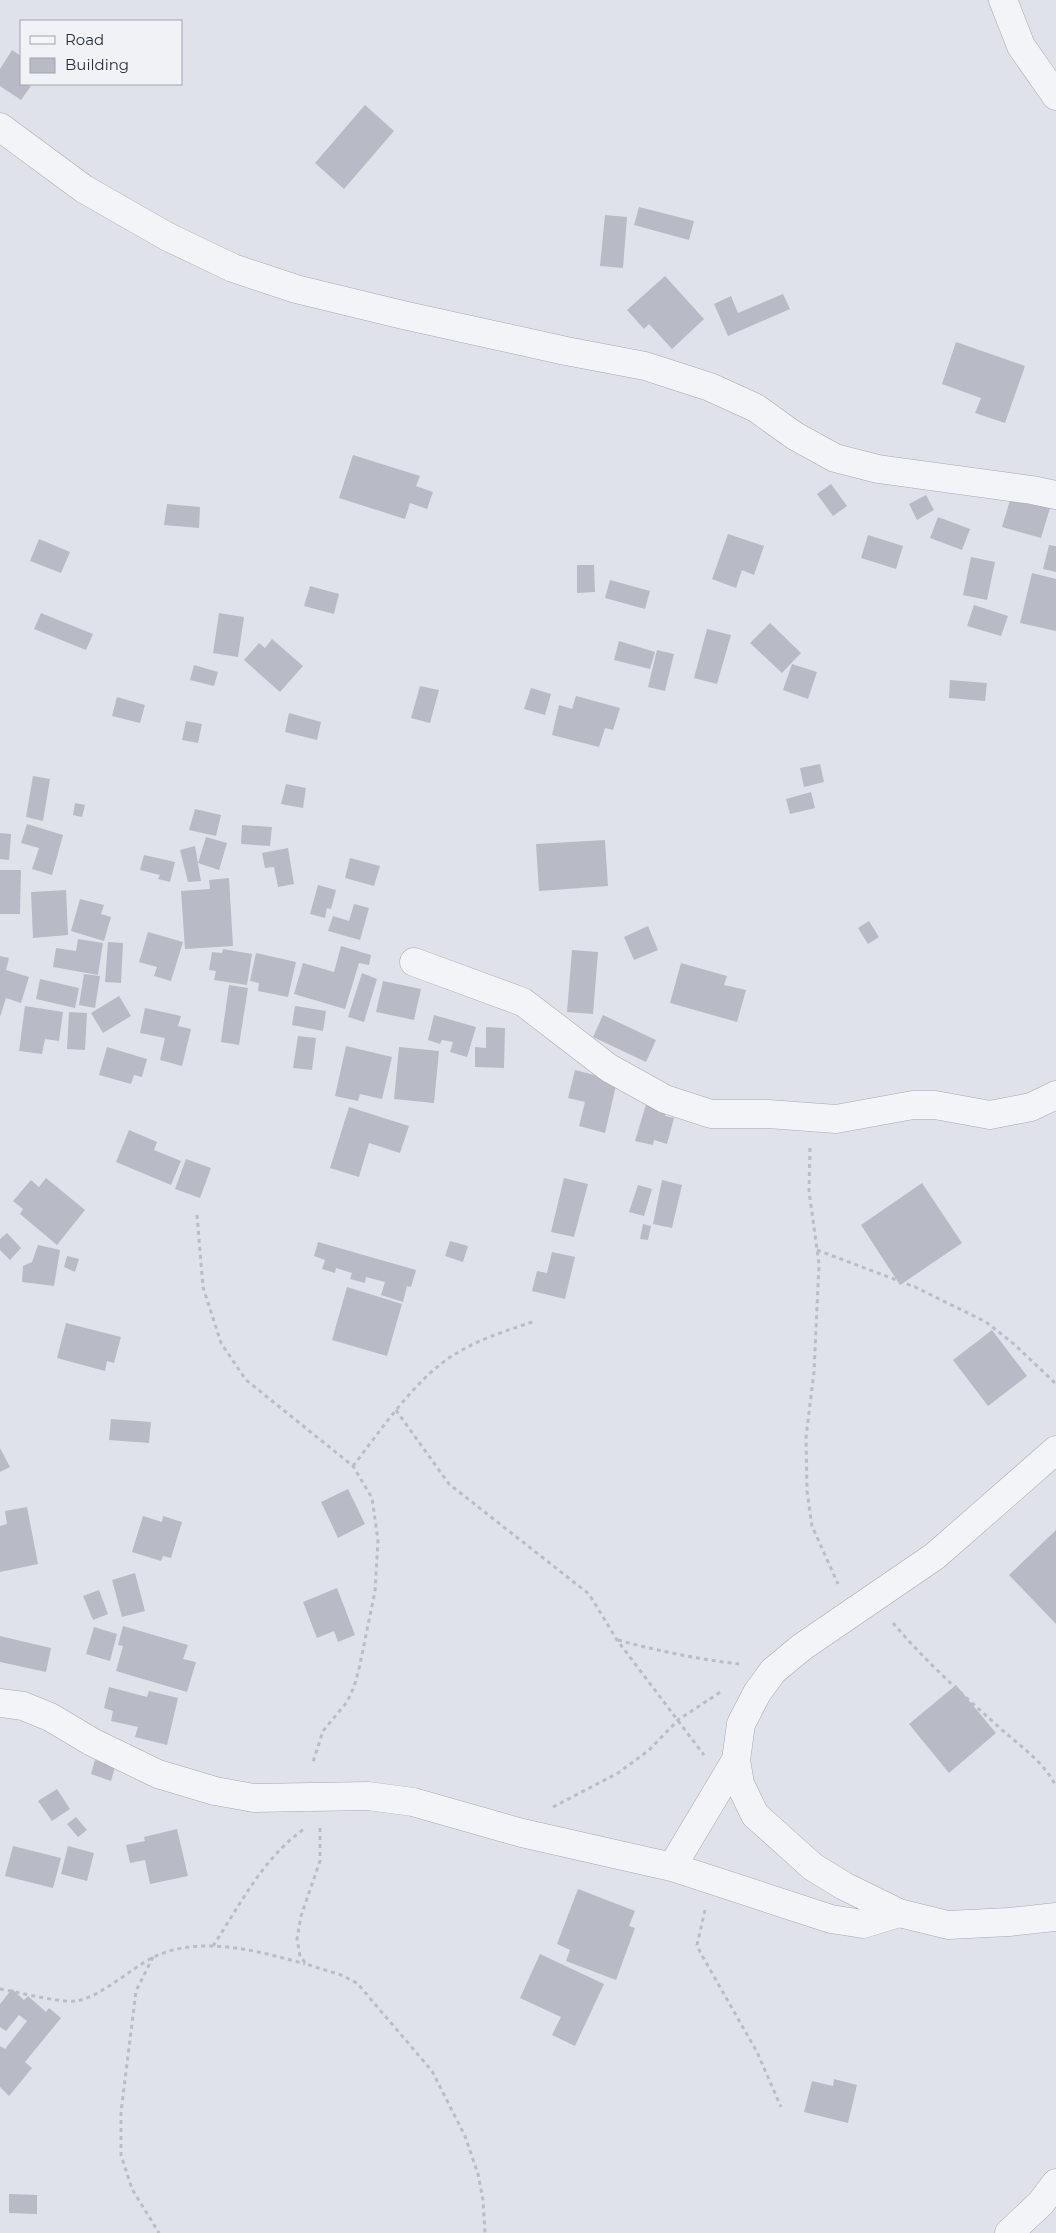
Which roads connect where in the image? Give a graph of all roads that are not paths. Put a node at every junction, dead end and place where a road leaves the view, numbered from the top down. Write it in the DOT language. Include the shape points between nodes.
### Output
graph roads {
  1 [pos="1003,0"];
  2 [pos="1056,96"];
  3 [pos="0,127"];
  4 [pos="1056,495"];
  5 [pos="414,962"];
  6 [pos="1056,1095"];
  7 [pos="1056,1450"];
  8 [pos="0,1703"];
  9 [pos="730,1771"];
  10 [pos="684,1871"];
  11 [pos="899,1913"];
  12 [pos="1056,1917"];
  13 [pos="1056,2184"];
  14 [pos="1009,2233"];
  1 -- 2 [label="street" via="1021,46"];
  3 -- 4 [label="street" via="84,188 168,237 233,268 296,289 402,315 644,366 710,387 756,408 795,436 834,458 878,469"];
  5 -- 6 [label="street" via="523,1002 609,1068 664,1099 711,1114 836,1119 913,1105 935,1105 990,1116 1031,1107"];
  7 -- 9 [label="street" via="935,1556 802,1647 773,1671 741,1724"];
  8 -- 10 [label="street" via="23,1706 50,1717 92,1742 158,1774 215,1791 317,1804 368,1796 413,1802 522,1833"];
  9 -- 10 [label="street"];
  9 -- 11 [label="street" via="755,1815 813,1867"];
  10 -- 11 [label="street" via="831,1919 863,1924"];
  11 -- 12 [label="street" via="948,1924"];
  13 -- 14 [label="street"];
}
